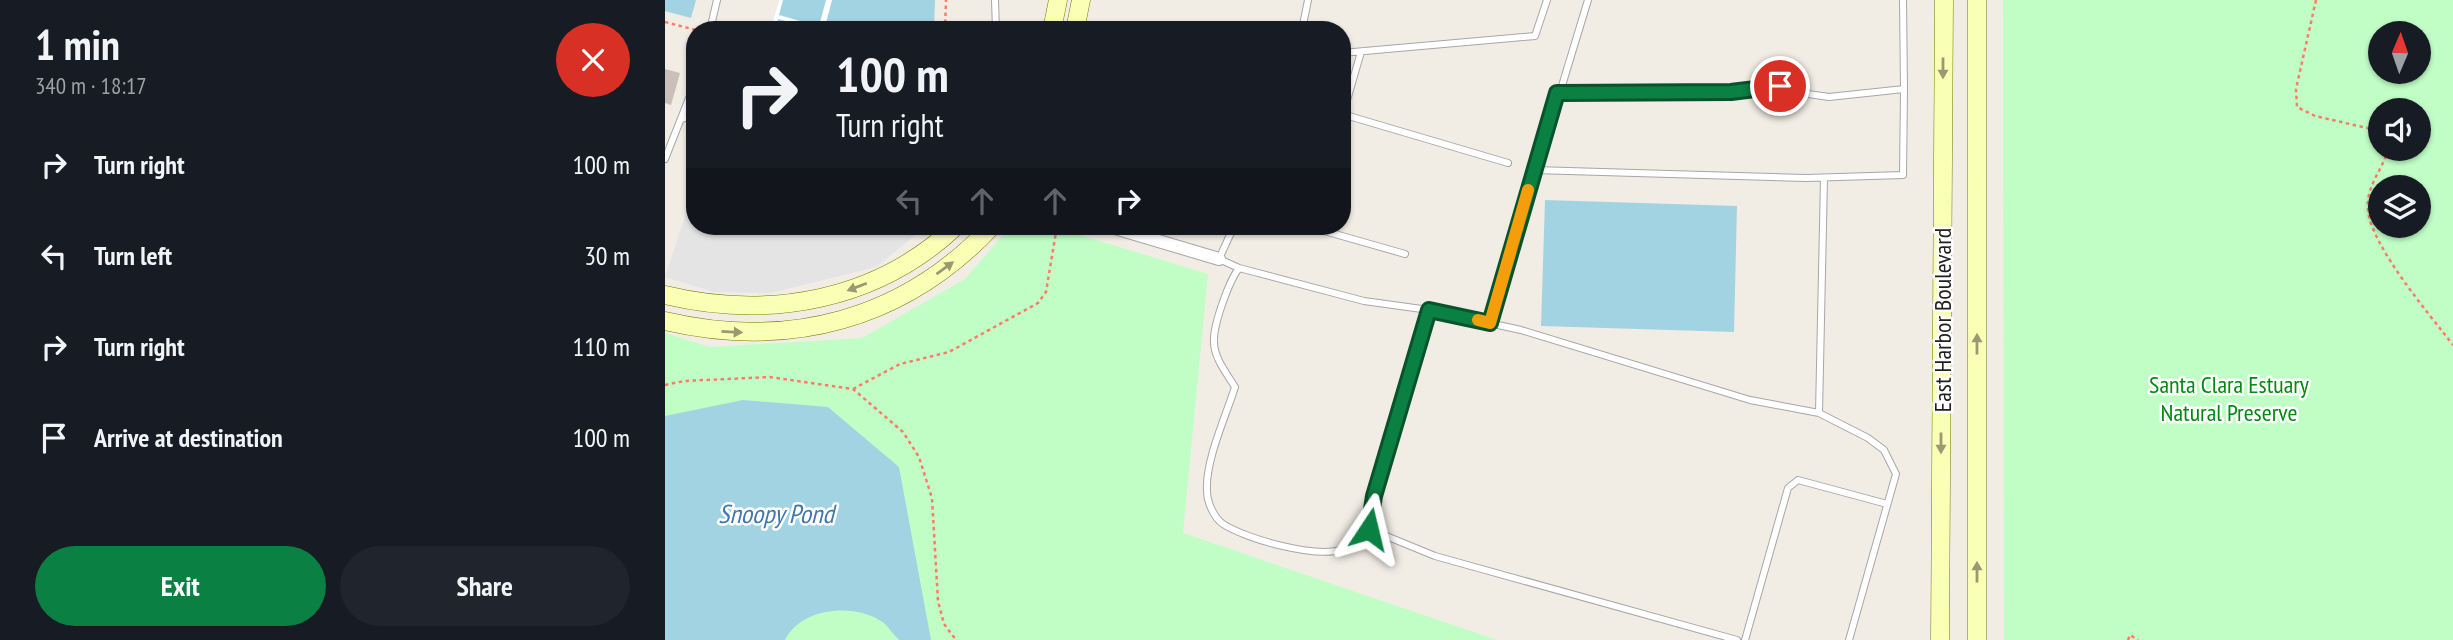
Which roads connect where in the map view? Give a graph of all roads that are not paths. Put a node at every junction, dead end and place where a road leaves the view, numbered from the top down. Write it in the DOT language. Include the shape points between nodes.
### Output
graph roads {
  1 [pos="717,0"];
  2 [pos="995,0"];
  3 [pos="1058,0"];
  4 [pos="1308,0"];
  5 [pos="1547,0"];
  6 [pos="1588,0"];
  7 [pos="1903,0"];
  8 [pos="1944,0"];
  9 [pos="1977,0"];
  10 [pos="1077,1"];
  11 [pos="712,21"];
  12 [pos="996,21"];
  13 [pos="1054,21"];
  14 [pos="1076,21"];
  15 [pos="1304,21"];
  16 [pos="1361,52"];
  17 [pos="1351,53"];
  18 [pos="1351,86"];
  19 [pos="1904,89"];
  20 [pos="1557,93"];
  21 [pos="686,108"];
  22 [pos="1351,116"];
  23 [pos="686,118"];
  24 [pos="682,119"];
  25 [pos="665,159"];
  26 [pos="1509,163"];
  27 [pos="1534,170"];
  28 [pos="1824,178"];
  29 [pos="945,235"];
  30 [pos="983,235"];
  31 [pos="1138,235"];
  32 [pos="1230,235"];
  33 [pos="1338,235"];
  34 [pos="1405,254"];
  35 [pos="1219,259"];
  36 [pos="1239,268"];
  37 [pos="665,295"];
  38 [pos="1429,310"];
  39 [pos="665,321"];
  40 [pos="1490,323"];
  41 [pos="1819,414"];
  42 [pos="1888,504"];
  43 [pos="1369,529"];
  44 [pos="1737,640"];
  45 [pos="1745,640"];
  46 [pos="1849,640"];
  47 [pos="1940,640"];
  48 [pos="1977,640"];
  1 -- 11 [label="lane"];
  2 -- 12 [label="lane"];
  3 -- 13 [label="main road"];
  4 -- 15 [label="lane"];
  5 -- 16 [label="lane" via="1535,36"];
  6 -- 20 [label="lane"];
  7 -- 19 [label="lane"];
  8 -- 47 [label="main road, East Harbor Boulevard, one-way"];
  48 -- 9 [label="main road, East Harbor Boulevard, one-way"];
  10 -- 14 [label="main road"];
  16 -- 17 [label="lane"];
  16 -- 18 [label="lane"];
  19 -- 20 [label="lane" via="1829,97 1780,86 1731,92"];
  19 -- 28 [label="lane" via="1903,175"];
  20 -- 27 [label="lane"];
  21 -- 24 [label="lane"];
  22 -- 26 [label="lane"];
  23 -- 24 [label="lane"];
  24 -- 25 [label="lane"];
  27 -- 28 [label="lane"];
  27 -- 40 [label="lane"];
  28 -- 41 [label="lane"];
  29 -- 37 [label="main road, one-way" via="900,267 829,297 758,307 706,304"];
  39 -- 30 [label="main road, one-way" via="702,330 758,333 845,319 915,289"];
  31 -- 35 [label="street"];
  32 -- 35 [label="lane"];
  33 -- 34 [label="lane"];
  35 -- 36 [label="lane"];
  36 -- 38 [label="lane" via="1364,301"];
  36 -- 43 [label="lane" via="1230,280 1213,341 1220,364 1235,387 1209,468 1211,509 1222,523 1264,540 1314,552 1343,549"];
  38 -- 40 [label="lane"];
  38 -- 43 [label="lane" via="1374,496"];
  40 -- 41 [label="lane" via="1750,400"];
  41 -- 42 [label="lane" via="1884,450 1896,474"];
  42 -- 45 [label="lane" via="1798,480 1788,488"];
  42 -- 46 [label="lane"];
  43 -- 44 [label="lane" via="1435,556"];
}
